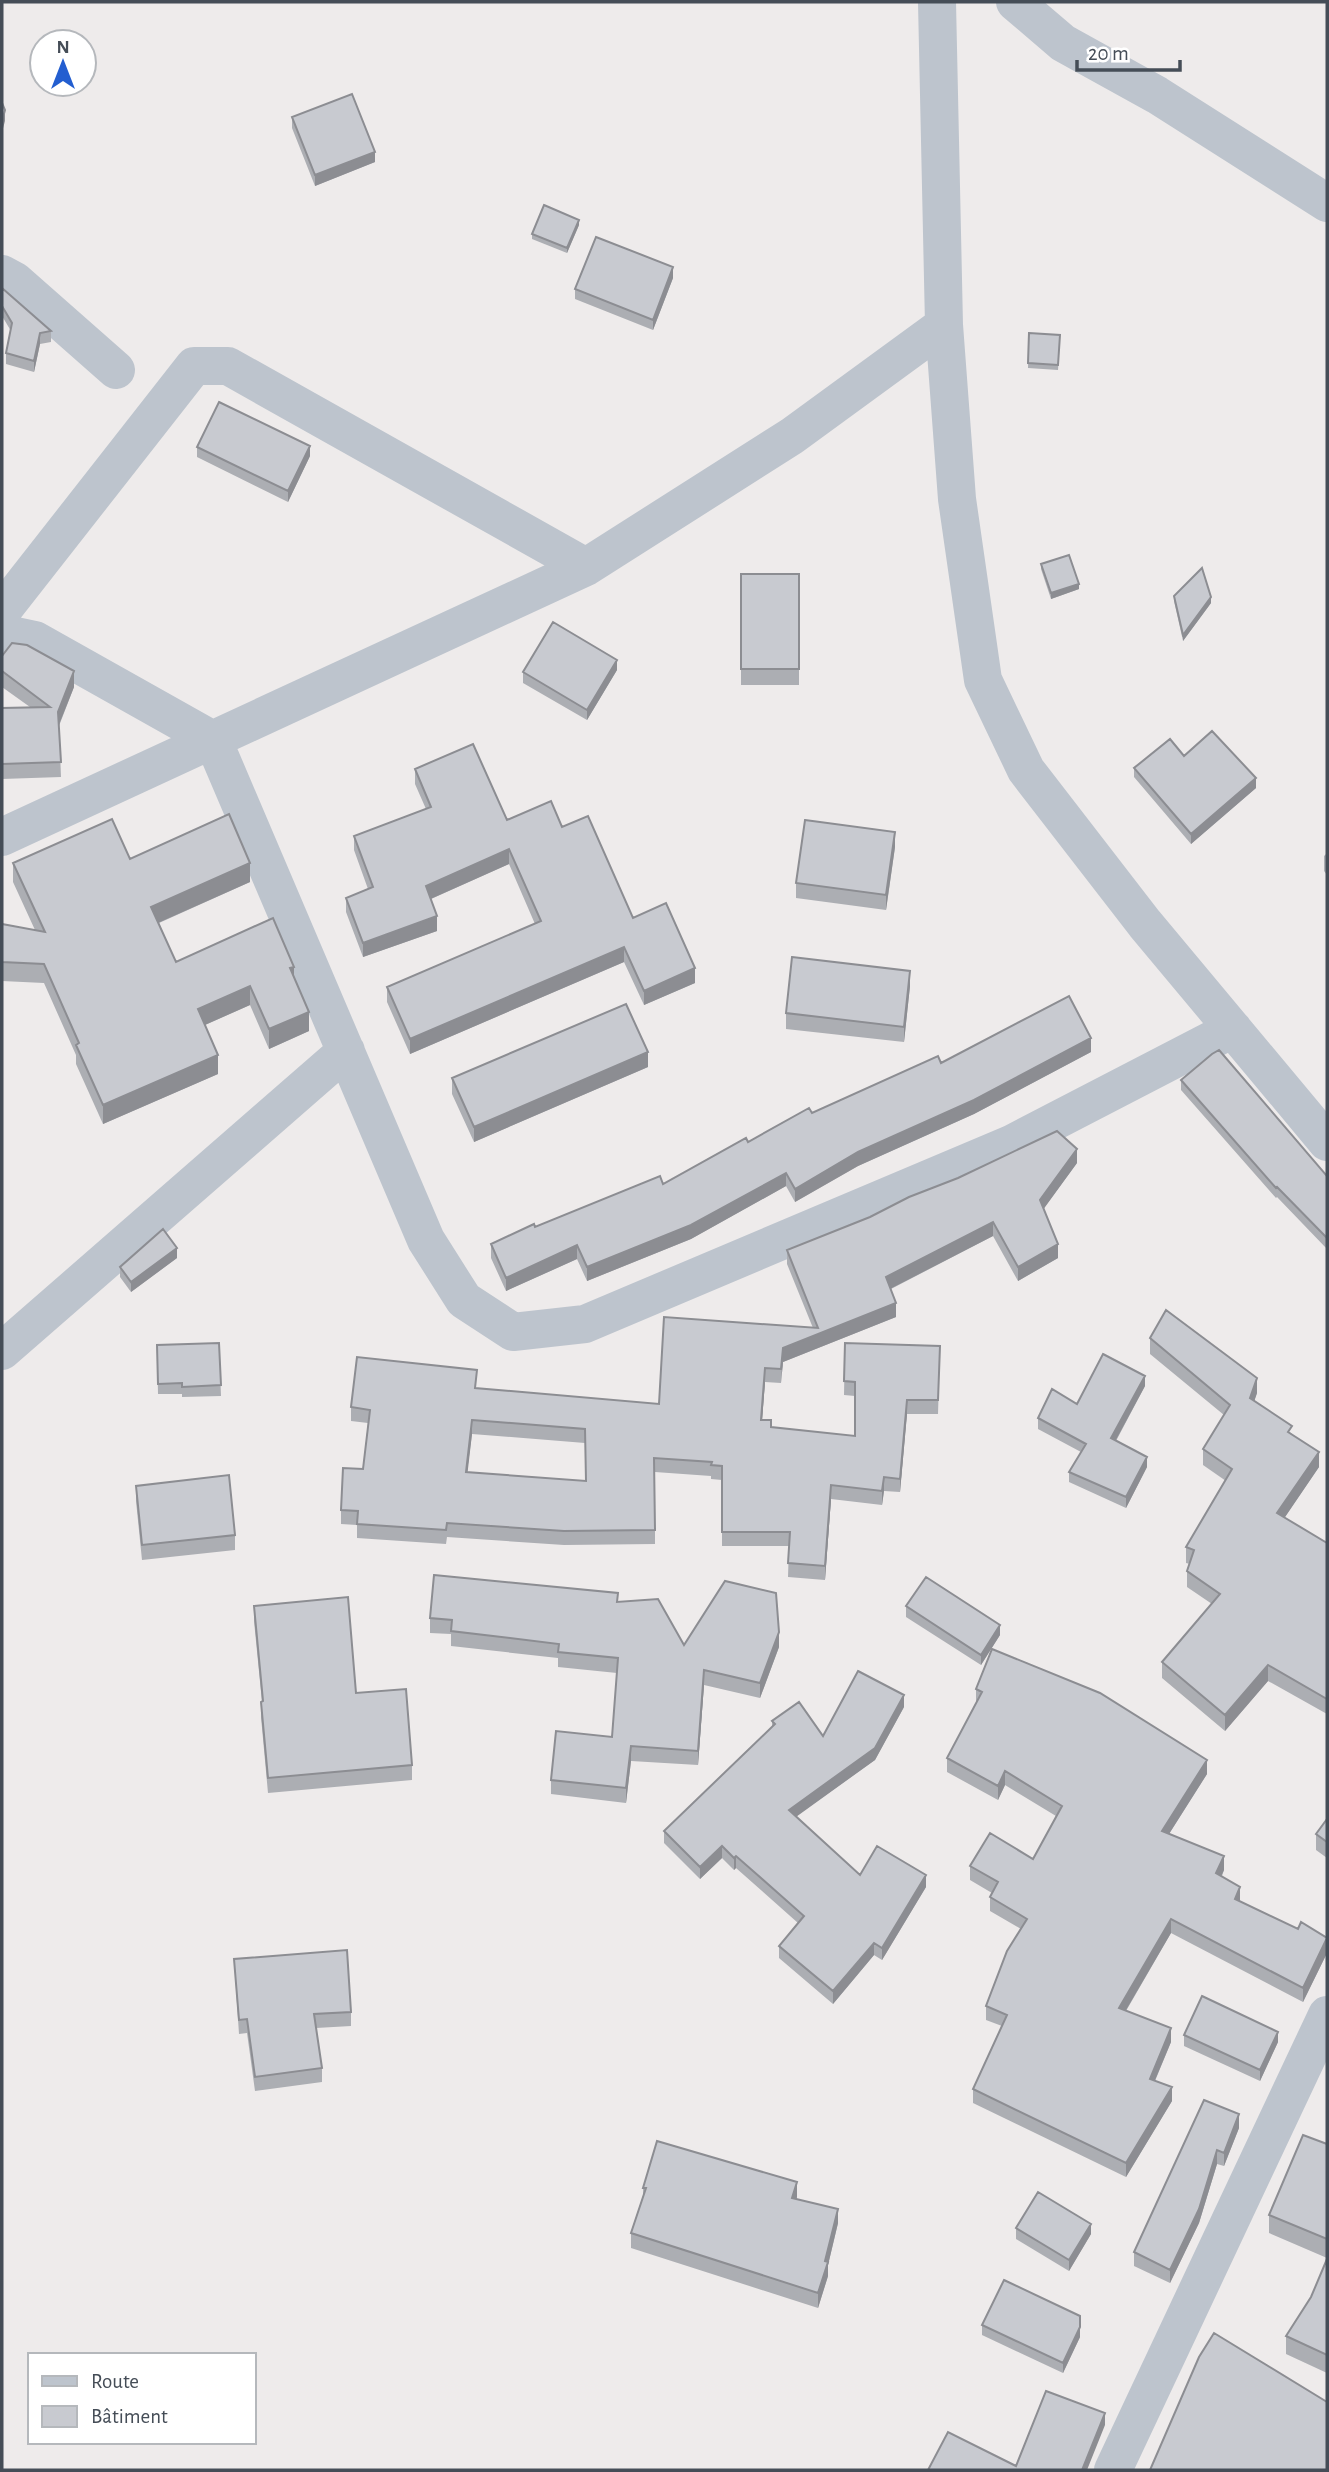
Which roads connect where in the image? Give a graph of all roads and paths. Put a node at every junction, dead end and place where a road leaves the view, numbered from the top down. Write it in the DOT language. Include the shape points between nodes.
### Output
graph roads {
  1 [pos="937,2"];
  2 [pos="1015,2"];
  3 [pos="1327,202"];
  4 [pos="2,274"];
  5 [pos="944,325"];
  6 [pos="116,370"];
  7 [pos="586,567"];
  8 [pos="2,611"];
  9 [pos="2,633"];
  10 [pos="213,740"];
  11 [pos="2,837"];
  12 [pos="1233,1029"];
  13 [pos="346,1052"];
  14 [pos="1327,1142"];
  15 [pos="2,1352"];
  16 [pos="1327,2015"];
  17 [pos="1113,2470"];
  1 -- 5 [label="street"];
  2 -- 3 [label="street" via="1063,43"];
  4 -- 6 [label="street"];
  5 -- 7 [label="street" via="792,436"];
  5 -- 12 [label="street" via="957,499 983,680 1026,770 1144,924"];
  7 -- 8 [label="street" via="228,366 194,366"];
  7 -- 10 [label="street"];
  9 -- 10 [label="street" via="35,640"];
  10 -- 11 [label="street"];
  10 -- 13 [label="street"];
  12 -- 13 [label="street" via="1011,1144 597,1319 513,1332 464,1300 426,1240"];
  12 -- 14 [label="street"];
  13 -- 15 [label="street"];
  16 -- 17 [label="street"];
}
